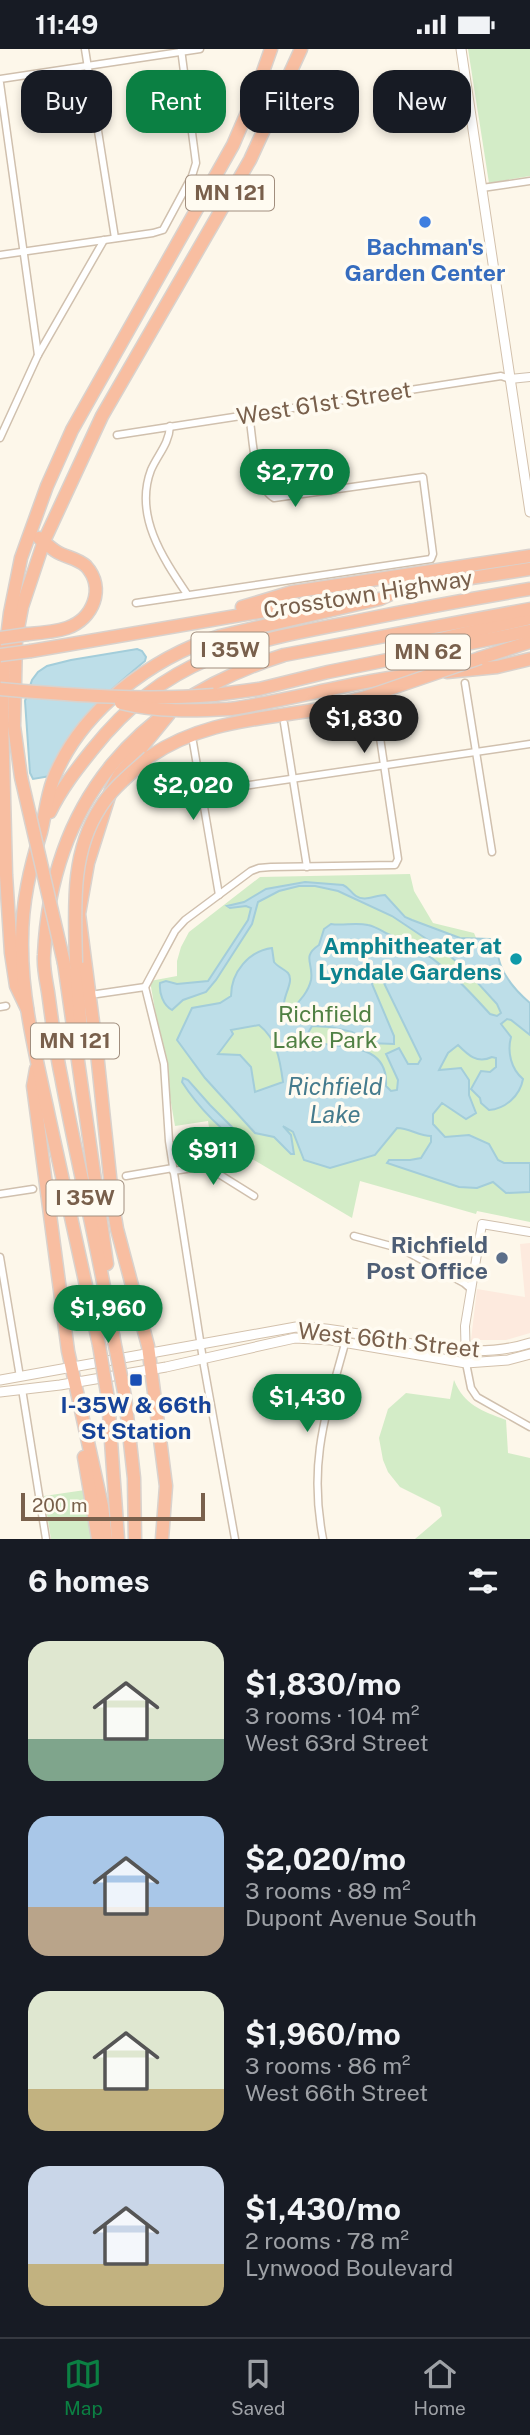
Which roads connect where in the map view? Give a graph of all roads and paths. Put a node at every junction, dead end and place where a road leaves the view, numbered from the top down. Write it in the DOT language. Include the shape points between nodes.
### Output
graph roads {
  1 [pos="85,49"];
  2 [pos="200,49"];
  3 [pos="271,49"];
  4 [pos="301,49"];
  5 [pos="461,49"];
  6 [pos="181,50"];
  7 [pos="88,66"];
  8 [pos="0,81"];
  9 [pos="530,181"];
  10 [pos="482,188"];
  11 [pos="115,238"];
  12 [pos="104,240"];
  13 [pos="24,251"];
  14 [pos="0,255"];
  15 [pos="38,355"];
  16 [pos="530,377"];
  17 [pos="509,379"];
  18 [pos="249,414"];
  19 [pos="170,426"];
  20 [pos="1,435"];
  21 [pos="117,435"];
  22 [pos="530,512"];
  23 [pos="33,522"];
  24 [pos="44,541"];
  25 [pos="60,554"];
  26 [pos="530,556"];
  27 [pos="524,570"];
  28 [pos="32,574"];
  29 [pos="404,588"];
  30 [pos="525,590"];
  31 [pos="187,594"];
  32 [pos="136,603"];
  33 [pos="528,625"];
  34 [pos="170,626"];
  35 [pos="0,638"];
  36 [pos="0,655"];
  37 [pos="530,659"];
  38 [pos="465,683"];
  39 [pos="0,689"];
  40 [pos="101,697"];
  41 [pos="370,701"];
  42 [pos="175,705"];
  43 [pos="284,723"];
  44 [pos="193,742"];
  45 [pos="530,744"];
  46 [pos="475,751"];
  47 [pos="384,765"];
  48 [pos="293,779"];
  49 [pos="202,792"];
  50 [pos="0,811"];
  51 [pos="41,831"];
  52 [pos="492,852"];
  53 [pos="307,867"];
  54 [pos="6,875"];
  55 [pos="219,895"];
  56 [pos="70,963"];
  57 [pos="145,987"];
  58 [pos="97,994"];
  59 [pos="27,1009"];
  60 [pos="37,1062"];
  61 [pos="173,1170"];
  62 [pos="126,1175"];
  63 [pos="33,1189"];
  64 [pos="0,1194"];
  65 [pos="254,1196"];
  66 [pos="530,1231"];
  67 [pos="354,1236"];
  68 [pos="0,1257"];
  69 [pos="471,1289"];
  70 [pos="109,1310"];
  71 [pos="348,1332"];
  72 [pos="345,1342"];
  73 [pos="530,1343"];
  74 [pos="201,1345"];
  75 [pos="465,1352"];
  76 [pos="149,1353"];
  77 [pos="530,1354"];
  78 [pos="203,1358"];
  79 [pos="466,1363"];
  80 [pos="72,1367"];
  81 [pos="152,1369"];
  82 [pos="20,1377"];
  83 [pos="0,1380"];
  84 [pos="75,1382"];
  85 [pos="22,1389"];
  86 [pos="0,1392"];
  87 [pos="85,1421"];
  88 [pos="530,1427"];
  89 [pos="46,1539"];
  90 [pos="98,1539"];
  91 [pos="106,1539"];
  92 [pos="118,1539"];
  93 [pos="135,1539"];
  94 [pos="162,1539"];
  95 [pos="235,1539"];
  96 [pos="323,1539"];
  1 -- 7 [label="street"];
  2 -- 6 [label="street"];
  3 -- 23 [label="highway, MN 121" via="233,145 88,400"];
  4 -- 24 [label="highway, MN 121" via="250,160 102,416"];
  5 -- 10 [label="main road"];
  6 -- 7 [label="street"];
  6 -- 11 [label="street" via="196,163 163,230"];
  7 -- 8 [label="street"];
  7 -- 11 [label="street"];
  8 -- 13 [label="street"];
  9 -- 10 [label="street"];
  10 -- 17 [label="main road"];
  11 -- 12 [label="street"];
  12 -- 13 [label="street"];
  12 -- 15 [label="street"];
  13 -- 14 [label="street"];
  13 -- 15 [label="street"];
  15 -- 20 [label="street"];
  16 -- 17 [label="street, West 61st Street"];
  17 -- 18 [label="street, West 61st Street" via="501,376"];
  17 -- 22 [label="main road"];
  18 -- 19 [label="street, West 61st Street"];
  18 -- 31 [label="street" via="260,481 274,498 423,477 433,554 431,559"];
  19 -- 21 [label="street, West 61st Street"];
  19 -- 31 [label="street" via="169,440 150,472 145,501 156,542"];
  23 -- 24 [label="highway" via="36,535"];
  23 -- 54 [label="highway, MN 121" via="15,583 4,662"];
  24 -- 25 [label="highway"];
  24 -- 28 [label="highway, MN 121"];
  25 -- 28 [label="highway" via="44,560"];
  25 -- 35 [label="highway, bridge" via="88,569 95,584 89,613 71,626"];
  26 -- 34 [label="highway" via="292,592"];
  27 -- 29 [label="highway, Crosstown Highway"];
  28 -- 56 [label="highway, MN 121, bridge" via="22,607 14,671 14,726 21,777"];
  29 -- 34 [label="highway, Crosstown Highway"];
  29 -- 51 [label="highway" via="380,599 195,644 162,660 100,710 73,745 53,780"];
  30 -- 51 [label="highway, I 35W" via="285,635 198,662 146,694 107,731 71,778"];
  31 -- 32 [label="street"];
  33 -- 40 [label="highway, bridge" via="440,639 259,689 169,699"];
  33 -- 41 [label="highway, bridge" via="480,658"];
  33 -- 42 [label="highway, I 35W" via="284,655 245,667"];
  34 -- 36 [label="highway, Crosstown Highway, bridge"];
  37 -- 40 [label="highway, bridge" via="497,667 385,677 230,709 143,709"];
  38 -- 46 [label="street"];
  39 -- 40 [label="highway, bridge"];
  41 -- 47 [label="street"];
  41 -- 56 [label="highway, bridge" via="212,727 149,757 100,808 86,835 76,882"];
  42 -- 70 [label="highway, I 35W" via="137,737 91,793 71,829 48,911 43,958 56,1052"];
  42 -- 76 [label="highway" via="119,775 86,870 79,914 102,1095 133,1262 132,1288"];
  43 -- 48 [label="street"];
  44 -- 49 [label="street"];
  45 -- 46 [label="street"];
  46 -- 47 [label="street"];
  46 -- 52 [label="street"];
  47 -- 48 [label="street"];
  47 -- 53 [label="street" via="396,865"];
  48 -- 49 [label="street"];
  48 -- 53 [label="street"];
  49 -- 55 [label="street"];
  50 -- 54 [label="highway"];
  51 -- 59 [label="highway, I 35W" via="23,900"];
  53 -- 55 [label="street" via="259,868"];
  54 -- 59 [label="highway, MN 121" via="16,986"];
  55 -- 57 [label="street" via="175,931"];
  56 -- 70 [label="highway"];
  57 -- 58 [label="street"];
  57 -- 61 [label="street" via="164,1064"];
  59 -- 60 [label="highway, I 35W"];
  60 -- 80 [label="highway" via="33,1086"];
  60 -- 92 [label="highway, I 35W, bridge" via="99,1345 108,1399"];
  61 -- 62 [label="street"];
  61 -- 65 [label="street" via="206,1166"];
  61 -- 74 [label="street"];
  63 -- 64 [label="street"];
  66 -- 69 [label="street" via="482,1224"];
  67 -- 69 [label="street" via="402,1249"];
  68 -- 82 [label="street"];
  69 -- 75 [label="street"];
  70 -- 93 [label="highway, I 35W, bridge" via="125,1397"];
  71 -- 72 [label="street"];
  71 -- 74 [label="main road, West 66th Street" via="296,1327"];
  71 -- 75 [label="main road, West 66th Street"];
  72 -- 78 [label="main road, West 66th Street" via="295,1338"];
  72 -- 79 [label="main road, West 66th Street"];
  72 -- 96 [label="street" via="319,1442 317,1496"];
  73 -- 75 [label="main road, West 66th Street"];
  74 -- 76 [label="main road, West 66th Street"];
  74 -- 78 [label="street"];
  75 -- 79 [label="street"];
  76 -- 80 [label="main road, West 66th Street"];
  76 -- 81 [label="highway"];
  77 -- 79 [label="main road, West 66th Street"];
  78 -- 81 [label="main road, West 66th Street"];
  78 -- 95 [label="street"];
  79 -- 88 [label="street" via="477,1397"];
  80 -- 82 [label="main road, West 66th Street"];
  80 -- 84 [label="highway"];
  81 -- 84 [label="main road, West 66th Street"];
  81 -- 94 [label="highway" via="166,1486"];
  82 -- 83 [label="main road, West 66th Street"];
  84 -- 85 [label="main road, West 66th Street"];
  84 -- 87 [label="highway"];
  85 -- 86 [label="main road, West 66th Street"];
  85 -- 89 [label="street"];
  87 -- 90 [label="highway" via="84,1456"];
  87 -- 91 [label="highway"];
}
